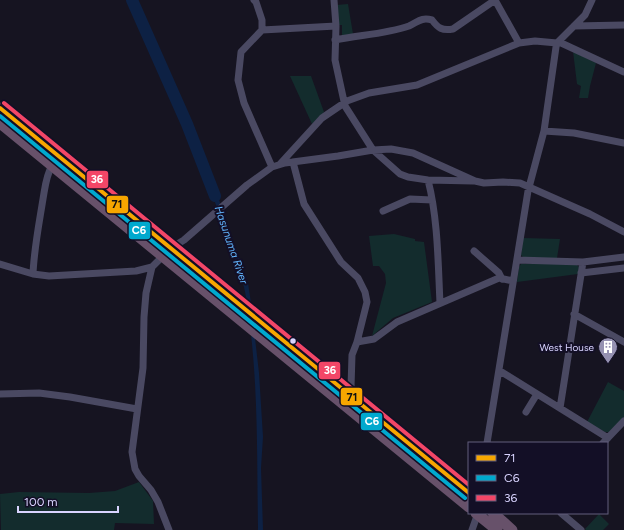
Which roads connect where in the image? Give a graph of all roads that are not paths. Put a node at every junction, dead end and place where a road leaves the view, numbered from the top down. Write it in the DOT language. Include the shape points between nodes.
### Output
graph roads {
  1 [pos="254,0"];
  2 [pos="334,0"];
  3 [pos="495,0"];
  4 [pos="592,0"];
  5 [pos="624,25"];
  6 [pos="336,26"];
  7 [pos="574,26"];
  8 [pos="262,30"];
  9 [pos="335,40"];
  10 [pos="519,43"];
  11 [pos="558,43"];
  12 [pos="624,72"];
  13 [pos="344,103"];
  14 [pos="0,108"];
  15 [pos="0,123"];
  16 [pos="544,131"];
  17 [pos="624,142"];
  18 [pos="373,150"];
  19 [pos="293,162"];
  20 [pos="280,164"];
  21 [pos="52,166"];
  22 [pos="272,167"];
  23 [pos="428,180"];
  24 [pos="475,181"];
  25 [pos="528,187"];
  26 [pos="432,200"];
  27 [pos="383,211"];
  28 [pos="624,232"];
  29 [pos="171,248"];
  30 [pos="474,251"];
  31 [pos="163,256"];
  32 [pos="624,256"];
  33 [pos="517,260"];
  34 [pos="583,262"];
  35 [pos="0,264"];
  36 [pos="152,267"];
  37 [pos="624,268"];
  38 [pos="581,273"];
  39 [pos="33,274"];
  40 [pos="502,279"];
  41 [pos="513,281"];
  42 [pos="440,303"];
  43 [pos="574,314"];
  44 [pos="357,342"];
  45 [pos="624,342"];
  46 [pos="500,371"];
  47 [pos="0,394"];
  48 [pos="347,394"];
  49 [pos="538,394"];
  50 [pos="560,408"];
  51 [pos="137,409"];
  52 [pos="526,412"];
  53 [pos="624,421"];
  54 [pos="606,440"];
  55 [pos="488,442"];
  56 [pos="468,493"];
  57 [pos="468,506"];
  58 [pos="478,514"];
  59 [pos="479,514"];
  60 [pos="493,514"];
  61 [pos="562,514"];
  62 [pos="169,530"];
  63 [pos="472,530"];
  64 [pos="497,530"];
  65 [pos="512,530"];
  66 [pos="581,530"];
  1 -- 8 [label="street" via="261,15"];
  2 -- 6 [label="street"];
  3 -- 9 [label="street" via="453,29 441,29 432,20 423,18 398,29"];
  3 -- 10 [label="street"];
  4 -- 7 [label="street" via="585,15"];
  5 -- 7 [label="street"];
  6 -- 8 [label="street"];
  6 -- 9 [label="street"];
  7 -- 11 [label="street"];
  8 -- 22 [label="street" via="241,52 238,80 244,104"];
  9 -- 13 [label="street" via="335,60"];
  10 -- 11 [label="street"];
  10 -- 13 [label="street" via="417,84 369,93"];
  11 -- 12 [label="street"];
  11 -- 16 [label="street"];
  13 -- 18 [label="street"];
  13 -- 20 [label="street" via="322,118"];
  14 -- 29 [label="highway"];
  15 -- 21 [label="highway"];
  16 -- 17 [label="street" via="574,133"];
  16 -- 25 [label="street"];
  18 -- 19 [label="street"];
  18 -- 23 [label="street" via="400,174"];
  18 -- 24 [label="street" via="404,150"];
  19 -- 20 [label="street"];
  19 -- 44 [label="street" via="304,204 341,262 358,278 366,292 367,302"];
  20 -- 22 [label="street"];
  21 -- 31 [label="highway"];
  21 -- 39 [label="street" via="39,223"];
  22 -- 29 [label="street"];
  23 -- 24 [label="street"];
  23 -- 26 [label="street"];
  24 -- 25 [label="street" via="520,183"];
  25 -- 28 [label="street"];
  25 -- 33 [label="street"];
  26 -- 27 [label="street" via="410,199"];
  26 -- 42 [label="street" via="438,244"];
  29 -- 31 [label="street"];
  29 -- 48 [label="highway"];
  30 -- 40 [label="street"];
  31 -- 36 [label="street"];
  31 -- 57 [label="highway"];
  32 -- 34 [label="street"];
  33 -- 34 [label="street"];
  33 -- 41 [label="street"];
  34 -- 38 [label="street"];
  35 -- 39 [label="street"];
  36 -- 39 [label="street" via="136,271 49,276"];
  36 -- 51 [label="street" via="144,311 143,368"];
  37 -- 38 [label="street"];
  38 -- 43 [label="street"];
  40 -- 41 [label="street"];
  40 -- 42 [label="street"];
  41 -- 46 [label="street"];
  42 -- 44 [label="street" via="397,322 374,339"];
  43 -- 45 [label="street"];
  43 -- 50 [label="street"];
  44 -- 48 [label="street" via="352,355 351,387"];
  46 -- 49 [label="street"];
  46 -- 55 [label="street"];
  47 -- 51 [label="street" via="39,393"];
  48 -- 56 [label="highway"];
  49 -- 50 [label="street"];
  49 -- 52 [label="street"];
  50 -- 54 [label="street"];
  51 -- 62 [label="street" via="132,452 134,469 158,502"];
  53 -- 54 [label="street"];
  58 -- 63 [label="street"];
  59 -- 64 [label="highway"];
  60 -- 65 [label="highway"];
  61 -- 66 [label="street"];
}
